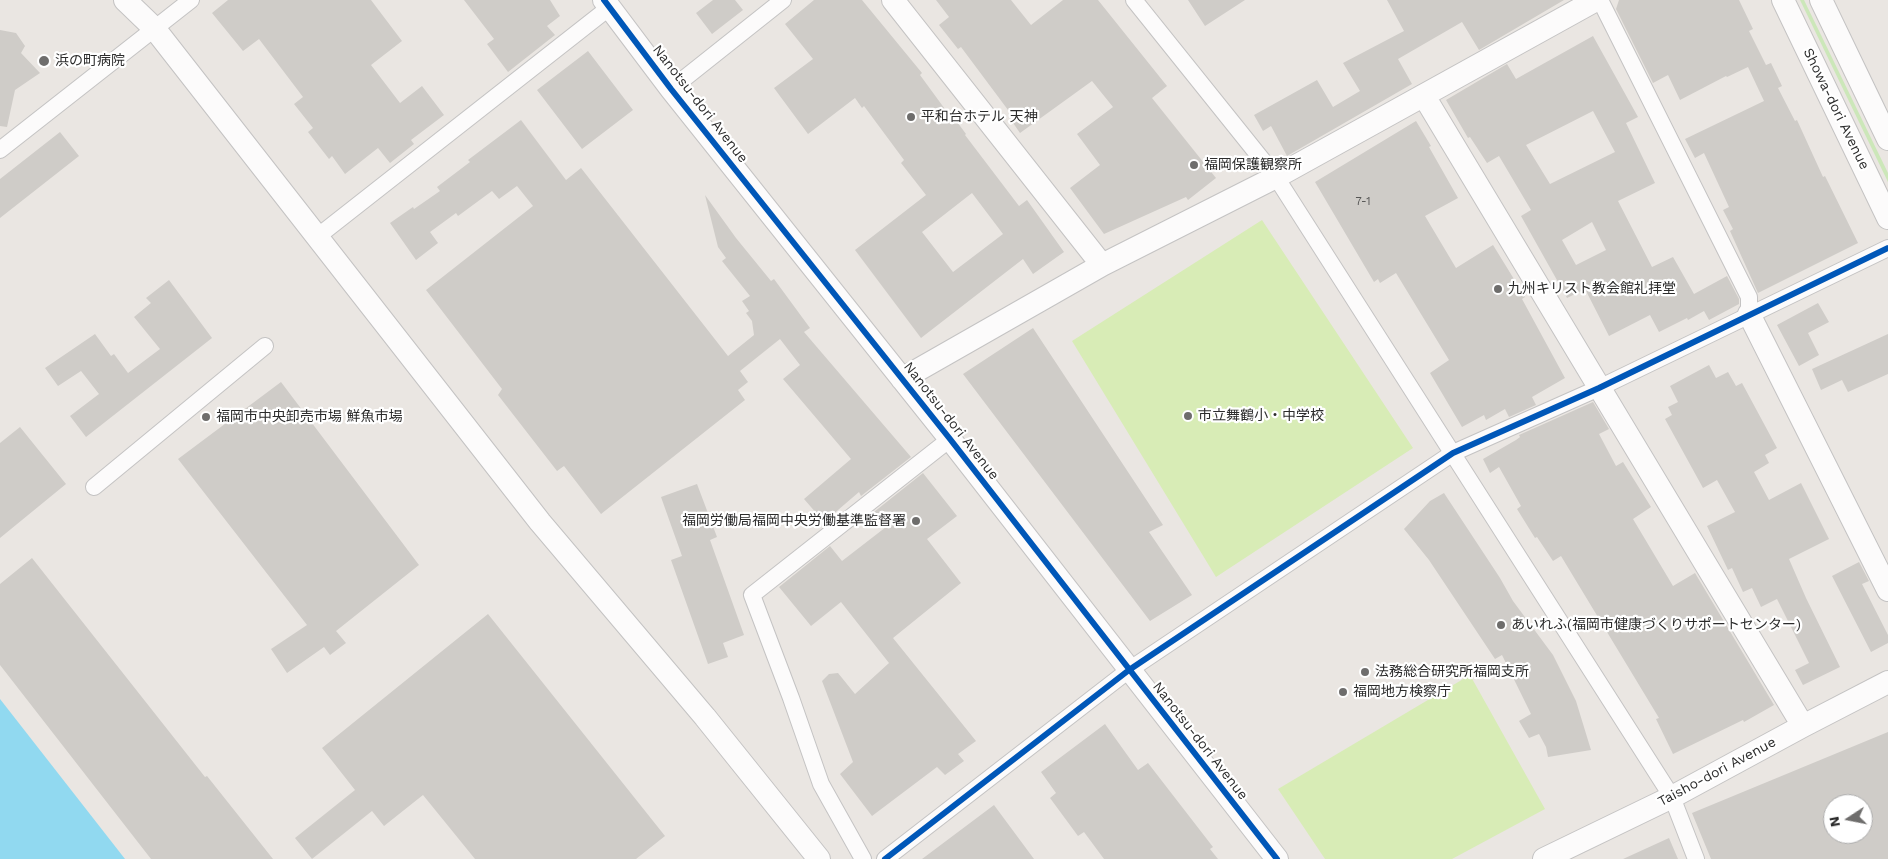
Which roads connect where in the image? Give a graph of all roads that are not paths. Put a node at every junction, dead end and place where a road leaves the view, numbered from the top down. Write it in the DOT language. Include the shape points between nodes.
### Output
graph roads {
  1 [pos="125,0"];
  2 [pos="191,0"];
  3 [pos="783,0"];
  4 [pos="893,0"];
  5 [pos="1134,0"];
  6 [pos="1596,0"];
  7 [pos="1600,0"];
  8 [pos="1784,0"];
  9 [pos="1821,0"];
  10 [pos="607,3"];
  11 [pos="154,28"];
  12 [pos="671,89"];
  13 [pos="1424,96"];
  14 [pos="1888,139"];
  15 [pos="0,150"];
  16 [pos="1276,177"];
  17 [pos="1888,218"];
  18 [pos="317,236"];
  19 [pos="1888,248"];
  20 [pos="1102,265"];
  21 [pos="1749,314"];
  22 [pos="265,346"];
  23 [pos="902,379"];
  24 [pos="1600,388"];
  25 [pos="950,439"];
  26 [pos="1453,452"];
  27 [pos="94,486"];
  28 [pos="1888,590"];
  29 [pos="1129,670"];
  30 [pos="1888,682"];
  31 [pos="1803,726"];
  32 [pos="1672,797"];
  33 [pos="819,859"];
  34 [pos="863,859"];
  35 [pos="885,859"];
  36 [pos="1277,859"];
  37 [pos="1544,859"];
  38 [pos="1696,859"];
  1 -- 11 [label="street"];
  2 -- 11 [label="street"];
  3 -- 12 [label="street"];
  4 -- 20 [label="street"];
  5 -- 16 [label="street"];
  6 -- 13 [label="street"];
  7 -- 21 [label="street" via="1749,297"];
  8 -- 17 [label="street, Showa-dori Avenue"];
  9 -- 14 [label="street"];
  10 -- 12 [label="street, Nanotsu-dori Avenue"];
  10 -- 18 [label="street"];
  11 -- 15 [label="street"];
  11 -- 18 [label="street"];
  12 -- 23 [label="street, Nanotsu-dori Avenue"];
  13 -- 16 [label="street"];
  13 -- 24 [label="street"];
  16 -- 20 [label="street"];
  16 -- 26 [label="street"];
  18 -- 33 [label="street" via="540,522"];
  19 -- 21 [label="street"];
  20 -- 23 [label="street"];
  21 -- 24 [label="street"];
  21 -- 28 [label="street"];
  22 -- 27 [label="street"];
  23 -- 25 [label="street, Nanotsu-dori Avenue"];
  24 -- 26 [label="street"];
  24 -- 31 [label="street"];
  25 -- 29 [label="street, Nanotsu-dori Avenue"];
  25 -- 34 [label="street" via="752,595 821,784"];
  26 -- 29 [label="street"];
  26 -- 32 [label="street"];
  29 -- 35 [label="street"];
  29 -- 36 [label="street, Nanotsu-dori Avenue"];
  30 -- 31 [label="street, Taisho-dori Avenue"];
  31 -- 32 [label="street, Taisho-dori Avenue"];
  32 -- 37 [label="street, Taisho-dori Avenue"];
  32 -- 38 [label="street"];
}
